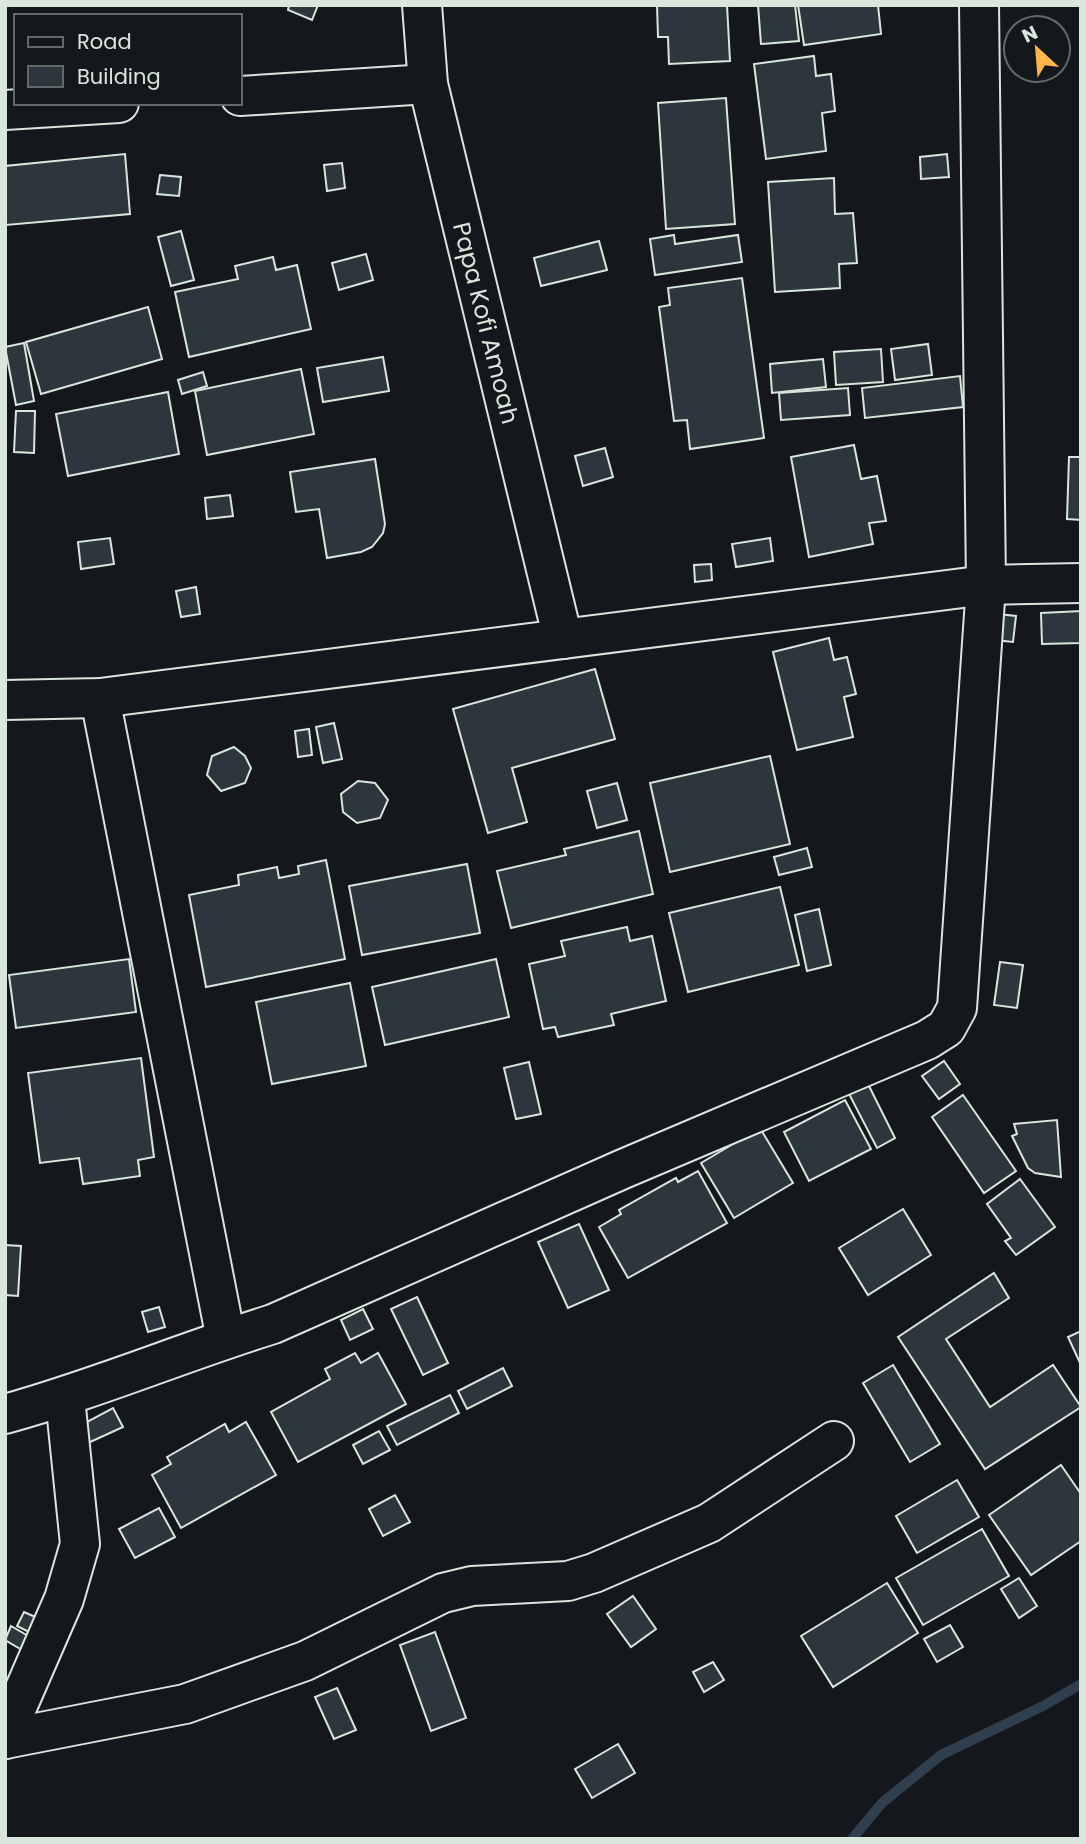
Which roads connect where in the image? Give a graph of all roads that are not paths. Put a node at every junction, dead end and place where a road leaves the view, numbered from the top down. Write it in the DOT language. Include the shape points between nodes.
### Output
graph roads {
  1 [pos="422,5"];
  2 [pos="979,5"];
  3 [pos="428,84"];
  4 [pos="242,96"];
  5 [pos="86,105"];
  6 [pos="5,110"];
  7 [pos="1081,583"];
  8 [pos="986,584"];
  9 [pos="563,639"];
  10 [pos="100,698"];
  11 [pos="5,700"];
  12 [pos="226,1339"];
  13 [pos="65,1398"];
  14 [pos="5,1414"];
  15 [pos="834,1441"];
  16 [pos="6,1739"];
  1 -- 3 [label="street, Papa Kofi Amoah"];
  2 -- 8 [label="street"];
  3 -- 4 [label="street"];
  3 -- 9 [label="street, Papa Kofi Amoah"];
  5 -- 6 [label="street"];
  7 -- 8 [label="street"];
  8 -- 9 [label="street"];
  8 -- 12 [label="street" via="957,1008 946,1028 928,1040 274,1324"];
  9 -- 10 [label="street"];
  10 -- 11 [label="street"];
  10 -- 12 [label="street"];
  12 -- 13 [label="street"];
  13 -- 14 [label="street"];
  13 -- 16 [label="street" via="80,1544 64,1599"];
  15 -- 16 [label="street" via="709,1523 594,1573 568,1581 472,1586 443,1593 305,1661 185,1704"];
}
